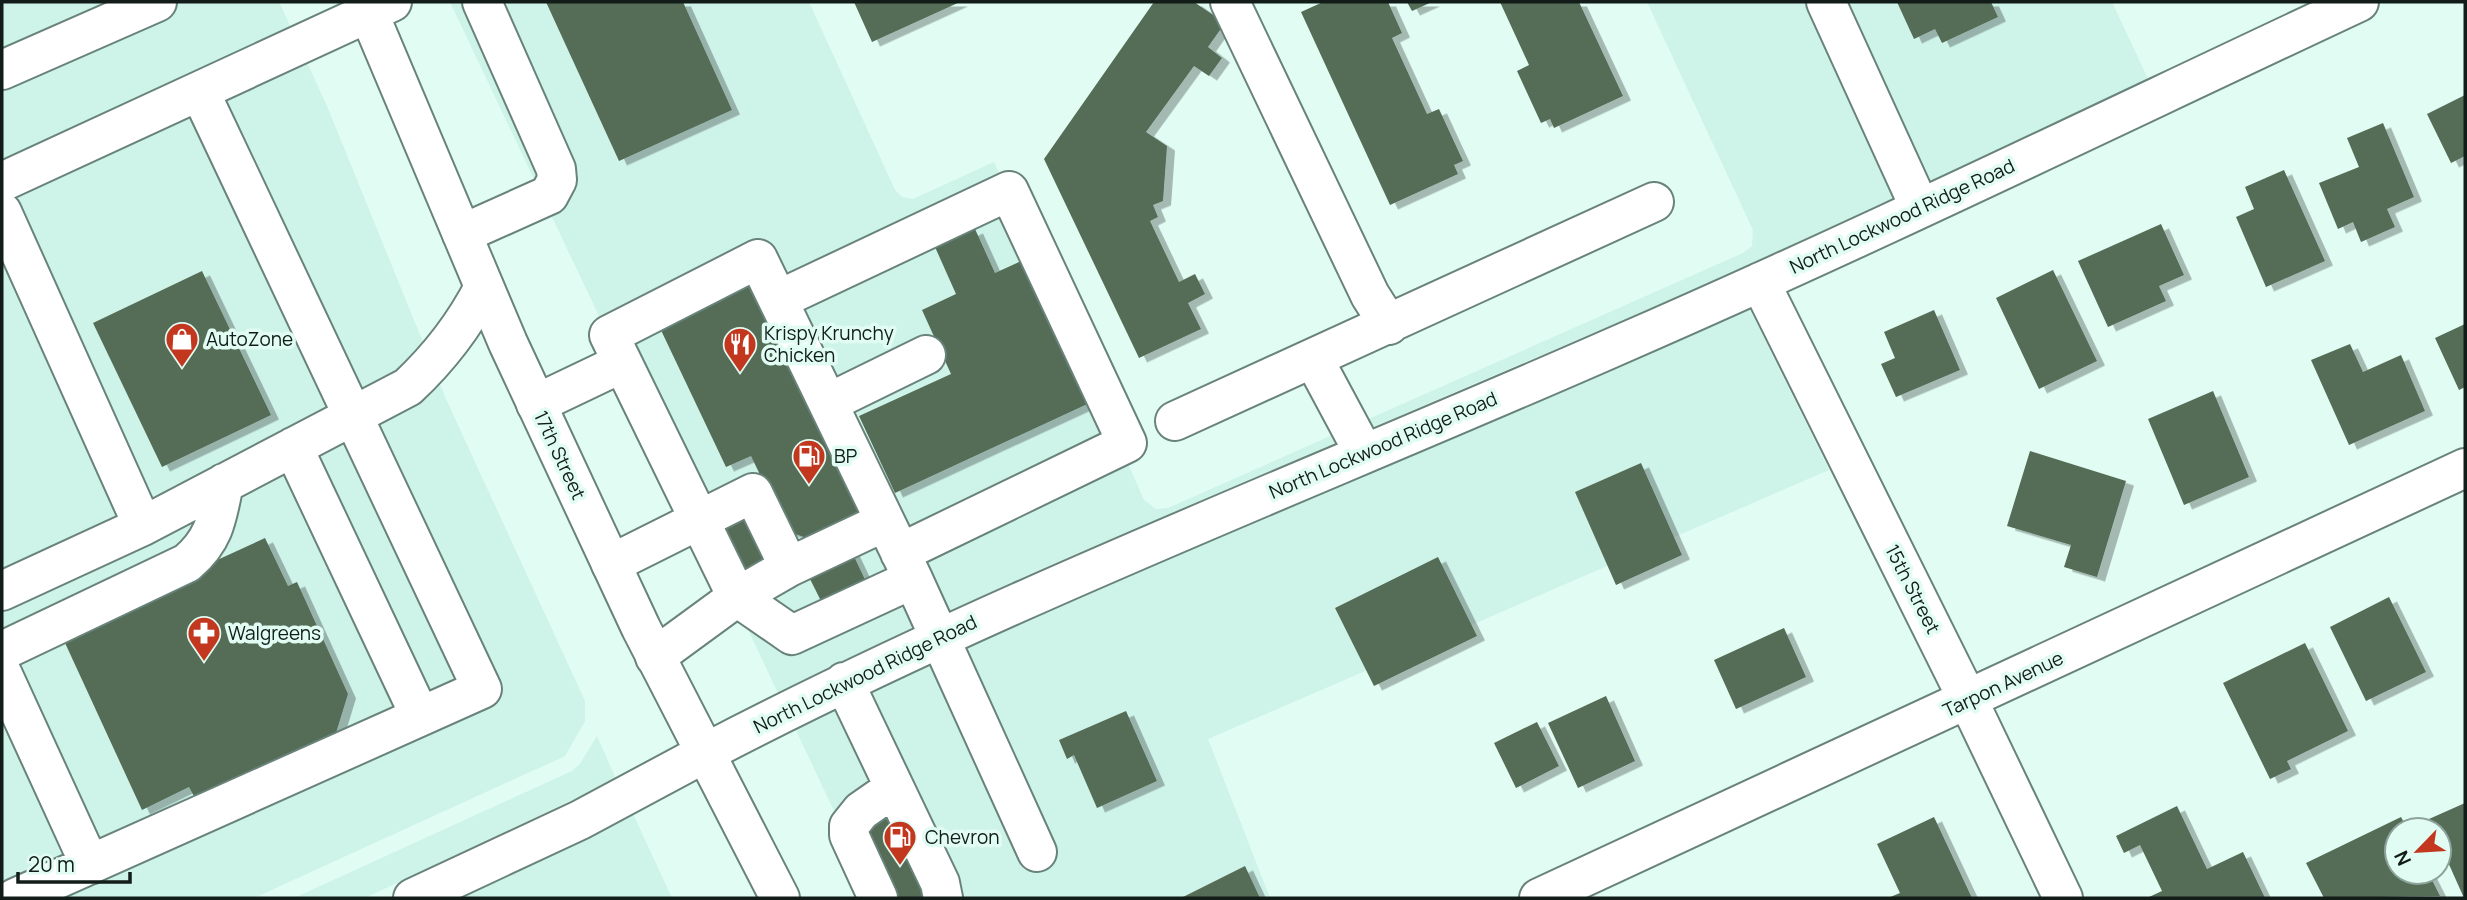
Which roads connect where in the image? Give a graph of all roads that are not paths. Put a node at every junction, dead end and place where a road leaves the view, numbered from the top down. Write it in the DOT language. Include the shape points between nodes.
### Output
graph roads {
  1 [pos="482,2"];
  2 [pos="1230,2"];
  3 [pos="1826,2"];
  4 [pos="2359,2"];
  5 [pos="136,6"];
  6 [pos="375,6"];
  7 [pos="2,70"];
  8 [pos="200,92"];
  9 [pos="2,182"];
  10 [pos="1654,202"];
  11 [pos="1920,208"];
  12 [pos="2,212"];
  13 [pos="462,234"];
  14 [pos="1760,282"];
  15 [pos="484,287"];
  16 [pos="778,300"];
  17 [pos="1389,325"];
  18 [pos="926,355"];
  19 [pos="1313,358"];
  20 [pos="622,363"];
  21 [pos="828,403"];
  22 [pos="536,404"];
  23 [pos="353,416"];
  24 [pos="1175,421"];
  25 [pos="293,447"];
  26 [pos="1364,453"];
  27 [pos="2465,468"];
  28 [pos="224,483"];
  29 [pos="697,520"];
  30 [pos="144,526"];
  31 [pos="899,551"];
  32 [pos="611,564"];
  33 [pos="789,567"];
  34 [pos="2,591"];
  35 [pos="737,597"];
  36 [pos="939,637"];
  37 [pos="2,651"];
  38 [pos="655,657"];
  39 [pos="2,673"];
  40 [pos="844,682"];
  41 [pos="1968,700"];
  42 [pos="420,716"];
  43 [pos="705,753"];
  44 [pos="894,788"];
  45 [pos="1037,852"];
  46 [pos="90,865"];
  47 [pos="15,898"];
  48 [pos="413,898"];
  49 [pos="780,898"];
  50 [pos="878,898"];
  51 [pos="943,898"];
  52 [pos="1539,898"];
  53 [pos="2063,898"];
  1 -- 13 [label="street" via="557,180 549,195"];
  2 -- 17 [label="street" via="1370,295"];
  3 -- 11 [label="street"];
  4 -- 11 [label="street, North Lockwood Ridge Road"];
  5 -- 7 [label="street"];
  6 -- 8 [label="street"];
  6 -- 13 [label="street, 17th Street"];
  8 -- 9 [label="street"];
  8 -- 23 [label="street"];
  10 -- 17 [label="street"];
  11 -- 14 [label="street, North Lockwood Ridge Road"];
  12 -- 30 [label="street"];
  13 -- 15 [label="street, 17th Street"];
  14 -- 26 [label="street, North Lockwood Ridge Road"];
  14 -- 41 [label="street, 15th Street"];
  15 -- 22 [label="street, 17th Street"];
  15 -- 23 [label="street" via="466,323 435,361 408,387"];
  16 -- 20 [label="street" via="758,259 609,335"];
  16 -- 21 [label="street"];
  16 -- 31 [label="street" via="1009,191 1127,443"];
  17 -- 19 [label="street"];
  18 -- 21 [label="street"];
  19 -- 24 [label="street"];
  19 -- 26 [label="street"];
  20 -- 22 [label="street"];
  20 -- 29 [label="street"];
  21 -- 31 [label="street"];
  22 -- 32 [label="street, 17th Street"];
  23 -- 25 [label="street"];
  23 -- 42 [label="street" via="482,689"];
  25 -- 28 [label="street"];
  25 -- 42 [label="street"];
  26 -- 36 [label="street, North Lockwood Ridge Road"];
  27 -- 41 [label="street, Tarpon Avenue"];
  28 -- 30 [label="street"];
  28 -- 37 [label="street" via="216,524 204,548 187,563"];
  29 -- 32 [label="street"];
  29 -- 33 [label="street" via="753,493"];
  29 -- 35 [label="street"];
  30 -- 34 [label="street"];
  31 -- 33 [label="street"];
  31 -- 35 [label="street" via="792,635"];
  31 -- 36 [label="street"];
  32 -- 38 [label="street, 17th Street"];
  33 -- 35 [label="street"];
  35 -- 38 [label="street"];
  36 -- 40 [label="street, North Lockwood Ridge Road"];
  36 -- 45 [label="street"];
  38 -- 43 [label="street, 17th Street"];
  39 -- 46 [label="street"];
  40 -- 43 [label="street, North Lockwood Ridge Road"];
  40 -- 44 [label="street"];
  41 -- 52 [label="street, Tarpon Avenue"];
  41 -- 53 [label="street, 15th Street"];
  42 -- 46 [label="street"];
  43 -- 48 [label="street, North Lockwood Ridge Road" via="580,820"];
  43 -- 49 [label="street, 17th Street"];
  44 -- 50 [label="street" via="861,811 849,826"];
  44 -- 51 [label="street"];
  46 -- 47 [label="street"];
}
